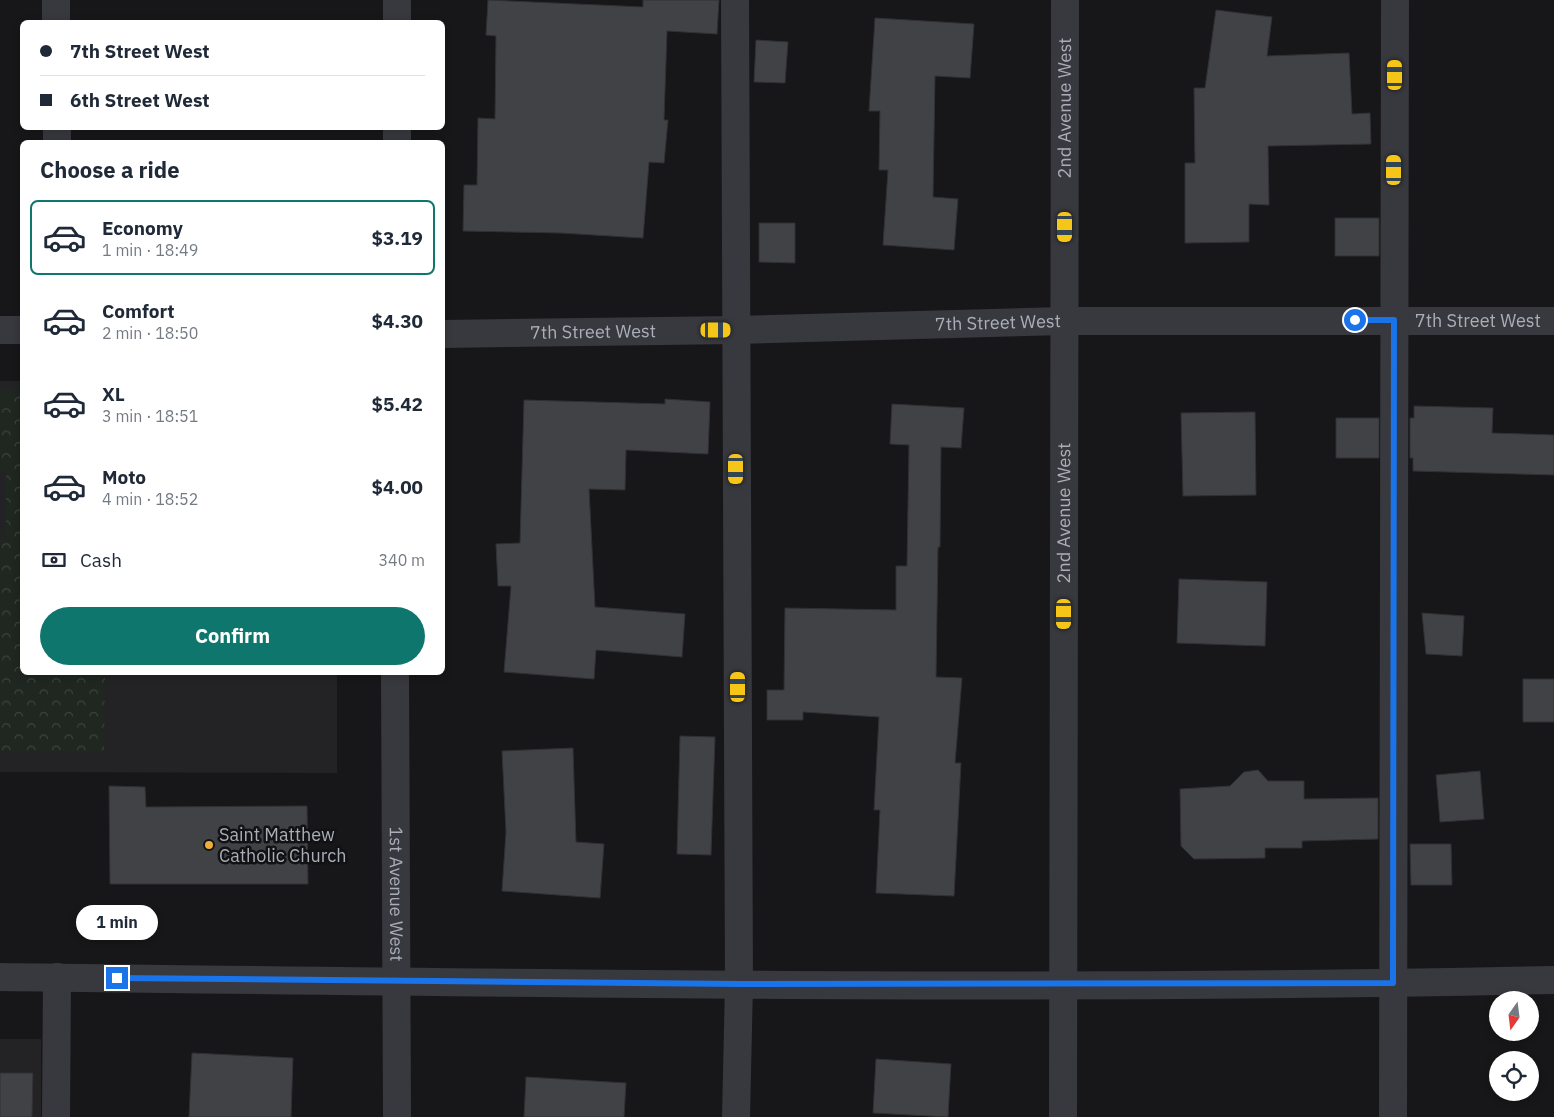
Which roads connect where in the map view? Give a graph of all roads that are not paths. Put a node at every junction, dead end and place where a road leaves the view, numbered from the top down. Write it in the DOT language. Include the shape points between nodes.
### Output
graph roads {
  1 [pos="56,0"];
  2 [pos="397,0"];
  3 [pos="735,0"];
  4 [pos="1065,0"];
  5 [pos="1395,0"];
  6 [pos="56,20"];
  7 [pos="397,20"];
  8 [pos="1394,320"];
  9 [pos="1064,321"];
  10 [pos="1554,321"];
  11 [pos="0,330"];
  12 [pos="20,330"];
  13 [pos="736,330"];
  14 [pos="445,334"];
  15 [pos="395,675"];
  16 [pos="0,977"];
  17 [pos="58,978"];
  18 [pos="397,980"];
  19 [pos="1554,980"];
  20 [pos="1393,983"];
  21 [pos="739,984"];
  22 [pos="1064,984"];
  23 [pos="56,1117"];
  24 [pos="397,1117"];
  25 [pos="736,1117"];
  26 [pos="1063,1117"];
  27 [pos="1393,1117"];
  1 -- 6 [label="street"];
  2 -- 7 [label="street"];
  3 -- 13 [label="street"];
  4 -- 9 [label="street, 2nd Avenue West"];
  5 -- 8 [label="street"];
  8 -- 9 [label="street, 7th Street West"];
  8 -- 10 [label="street, 7th Street West"];
  8 -- 20 [label="street"];
  9 -- 13 [label="street, 7th Street West"];
  9 -- 22 [label="street, 2nd Avenue West"];
  11 -- 12 [label="street"];
  13 -- 14 [label="street, 7th Street West"];
  13 -- 21 [label="street"];
  15 -- 18 [label="street, 1st Avenue West"];
  16 -- 17 [label="street"];
  17 -- 18 [label="street"];
  17 -- 23 [label="street"];
  18 -- 21 [label="street"];
  18 -- 24 [label="street, 1st Avenue West"];
  19 -- 20 [label="street"];
  20 -- 22 [label="street"];
  20 -- 27 [label="street"];
  21 -- 22 [label="street"];
  21 -- 25 [label="street"];
  22 -- 26 [label="street, 2nd Avenue West"];
}
